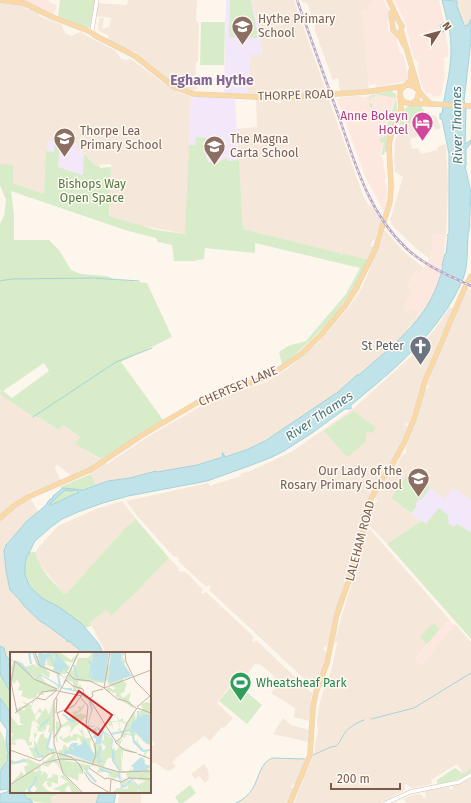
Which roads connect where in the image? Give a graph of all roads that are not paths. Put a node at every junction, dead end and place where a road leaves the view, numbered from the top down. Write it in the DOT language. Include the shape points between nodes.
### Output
graph roads {
  1 [pos="0,0"];
  2 [pos="97,0"];
  3 [pos="390,1"];
  4 [pos="399,23"];
  5 [pos="393,24"];
  6 [pos="401,30"];
  7 [pos="91,32"];
  8 [pos="395,32"];
  9 [pos="405,86"];
  10 [pos="394,88"];
  11 [pos="418,90"];
  12 [pos="400,95"];
  13 [pos="411,103"];
  14 [pos="430,103"];
  15 [pos="471,106"];
  16 [pos="401,109"];
  17 [pos="471,276"];
  18 [pos="468,282"];
  19 [pos="465,287"];
  20 [pos="0,518"];
  21 [pos="471,775"];
  22 [pos="290,803"];
  23 [pos="386,803"];
  1 -- 7 [label="main road, THORPE ROAD" via="24,2 50,16"];
  2 -- 7 [label="street"];
  3 -- 4 [label="main road"];
  3 -- 5 [label="main road"];
  4 -- 5 [label="main road"];
  4 -- 6 [label="main road" via="402,26"];
  5 -- 8 [label="main road"];
  6 -- 8 [label="main road"];
  6 -- 11 [label="main road"];
  7 -- 10 [label="main road, THORPE ROAD" via="135,56 174,86 187,92 277,98"];
  8 -- 9 [label="main road" via="403,43 412,76 411,81"];
  9 -- 10 [label="main road, THORPE ROAD"];
  9 -- 11 [label="main road" via="412,85"];
  9 -- 12 [label="main road"];
  10 -- 12 [label="main road"];
  11 -- 13 [label="main road" via="418,98"];
  11 -- 14 [label="main road"];
  12 -- 13 [label="main road" via="404,102"];
  12 -- 16 [label="main road, CHERTSEY LANE"];
  13 -- 14 [label="main road"];
  13 -- 16 [label="main road"];
  14 -- 15 [label="main road"];
  16 -- 20 [label="main road, CHERTSEY LANE" via="389,145 390,202 375,250 356,289 320,336 301,354 274,373 205,398 90,470 30,496"];
  17 -- 18 [label="main road"];
  19 -- 22 [label="main road, LALEHAM ROAD" via="425,381 404,443 376,487 367,507 361,546 337,614 327,663 316,692 311,750"];
  21 -- 23 [label="street" via="459,782 410,792"];
}
